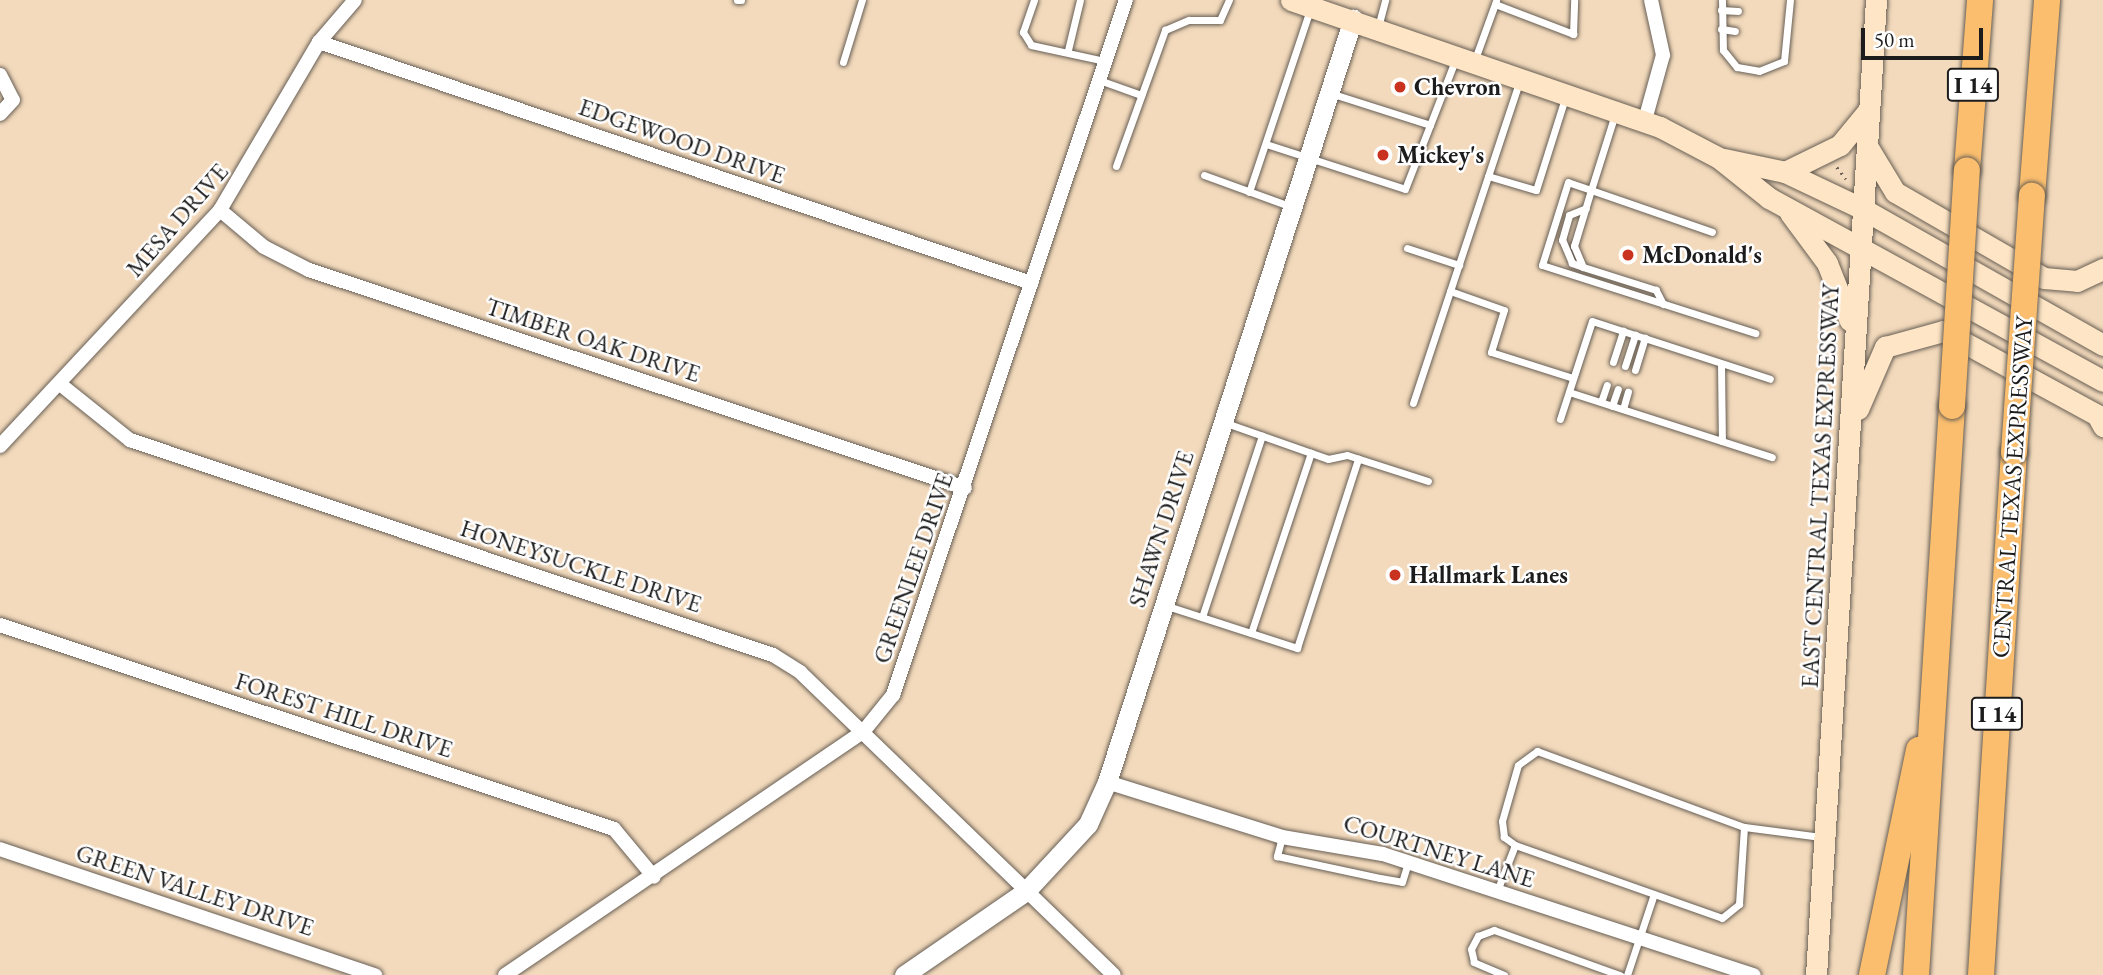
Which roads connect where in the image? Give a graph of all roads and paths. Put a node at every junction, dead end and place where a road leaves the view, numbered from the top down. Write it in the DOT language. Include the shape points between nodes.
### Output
graph roads {
  1 [pos="355,0"];
  2 [pos="862,0"];
  3 [pos="1034,0"];
  4 [pos="1080,0"];
  5 [pos="1126,0"];
  6 [pos="1229,0"];
  7 [pos="1385,0"];
  8 [pos="1574,0"];
  9 [pos="1651,0"];
  10 [pos="1721,0"];
  11 [pos="1790,0"];
  12 [pos="1876,0"];
  13 [pos="1980,0"];
  14 [pos="2047,0"];
  15 [pos="2062,0"];
  16 [pos="1496,2"];
  17 [pos="1301,3"];
  18 [pos="1721,10"];
  19 [pos="1738,11"];
  20 [pos="1353,19"];
  21 [pos="1378,27"];
  22 [pos="1721,29"];
  23 [pos="1735,31"];
  24 [pos="1777,36"];
  25 [pos="1786,36"];
  26 [pos="319,42"];
  27 [pos="1068,50"];
  28 [pos="1466,56"];
  29 [pos="1105,61"];
  30 [pos="843,62"];
  31 [pos="0,75"];
  32 [pos="1521,75"];
  33 [pos="1098,80"];
  34 [pos="1567,92"];
  35 [pos="1329,93"];
  36 [pos="1141,94"];
  37 [pos="1616,110"];
  38 [pos="2040,110"];
  39 [pos="1868,111"];
  40 [pos="0,114"];
  41 [pos="1644,120"];
  42 [pos="1430,125"];
  43 [pos="1266,144"];
  44 [pos="1866,144"];
  45 [pos="1719,158"];
  46 [pos="1307,159"];
  47 [pos="1833,162"];
  48 [pos="1116,166"];
  49 [pos="1785,172"];
  50 [pos="1204,175"];
  51 [pos="1488,176"];
  52 [pos="1851,186"];
  53 [pos="1591,190"];
  54 [pos="1249,191"];
  55 [pos="1292,207"];
  56 [pos="1586,208"];
  57 [pos="1787,208"];
  58 [pos="1861,208"];
  59 [pos="220,210"];
  60 [pos="1712,232"];
  61 [pos="1859,245"];
  62 [pos="1407,248"];
  63 [pos="1459,265"];
  64 [pos="1583,267"];
  65 [pos="2103,269"];
  66 [pos="1031,284"];
  67 [pos="1450,291"];
  68 [pos="1663,304"];
  69 [pos="1623,331"];
  70 [pos="1755,333"];
  71 [pos="1854,334"];
  72 [pos="1635,335"];
  73 [pos="1645,338"];
  74 [pos="2103,345"];
  75 [pos="1613,362"];
  76 [pos="1721,364"];
  77 [pos="1625,366"];
  78 [pos="1635,370"];
  79 [pos="1573,378"];
  80 [pos="1770,379"];
  81 [pos="2103,380"];
  82 [pos="60,384"];
  83 [pos="1607,385"];
  84 [pos="1618,389"];
  85 [pos="1569,392"];
  86 [pos="1628,392"];
  87 [pos="1601,402"];
  88 [pos="1413,403"];
  89 [pos="1612,406"];
  90 [pos="1623,409"];
  91 [pos="1560,419"];
  92 [pos="1221,422"];
  93 [pos="2103,426"];
  94 [pos="1850,433"];
  95 [pos="1262,436"];
  96 [pos="1722,441"];
  97 [pos="0,446"];
  98 [pos="1311,453"];
  99 [pos="1772,457"];
  100 [pos="1358,459"];
  101 [pos="1429,481"];
  102 [pos="965,488"];
  103 [pos="1162,604"];
  104 [pos="1202,617"];
  105 [pos="0,625"];
  106 [pos="1251,633"];
  107 [pos="1932,712"];
  108 [pos="863,732"];
  109 [pos="1107,782"];
  110 [pos="1744,827"];
  111 [pos="1282,837"];
  112 [pos="1826,838"];
  113 [pos="1515,845"];
  114 [pos="0,849"];
  115 [pos="1408,862"];
  116 [pos="654,877"];
  117 [pos="1026,891"];
  118 [pos="1497,891"];
  119 [pos="1654,894"];
  120 [pos="1639,938"];
  121 [pos="915,972"];
  122 [pos="1748,974"];
  123 [pos="376,975"];
  124 [pos="505,975"];
  125 [pos="1114,975"];
  126 [pos="1504,975"];
  127 [pos="1620,975"];
  128 [pos="1627,975"];
  129 [pos="1816,975"];
  130 [pos="1872,975"];
  131 [pos="1916,975"];
  132 [pos="1981,975"];
  1 -- 26 [label="street, MESA DRIVE"];
  2 -- 30 [label="lane"];
  3 -- 27 [label="lane" via="1023,32 1031,45"];
  4 -- 27 [label="lane"];
  5 -- 29 [label="street, GREENLEE DRIVE"];
  6 -- 36 [label="lane" via="1220,20 1189,20 1165,30"];
  7 -- 21 [label="lane"];
  8 -- 16 [label="lane" via="1573,34"];
  9 -- 41 [label="street" via="1663,55"];
  10 -- 18 [label="lane"];
  11 -- 25 [label="lane" via="1784,14"];
  12 -- 39 [label="main road, EAST CENTRAL TEXAS EXPRESSWAY"];
  13 -- 107 [label="highway, I 14, bridge"];
  14 -- 38 [label="highway, CENTRAL TEXAS EXPRESSWAY / I 14"];
  15 -- 38 [label="highway"];
  16 -- 28 [label="lane"];
  17 -- 20 [label="main road"];
  17 -- 43 [label="lane"];
  18 -- 19 [label="lane"];
  18 -- 22 [label="lane"];
  20 -- 21 [label="main road"];
  20 -- 35 [label="street, SHAWN DRIVE"];
  21 -- 28 [label="main road"];
  22 -- 23 [label="lane"];
  22 -- 25 [label="lane" via="1730,61 1748,70 1780,66"];
  24 -- 25 [label="lane"];
  26 -- 59 [label="street, MESA DRIVE"];
  26 -- 66 [label="street, EDGEWOOD DRIVE"];
  27 -- 29 [label="lane"];
  28 -- 32 [label="main road"];
  28 -- 42 [label="lane"];
  29 -- 33 [label="street, GREENLEE DRIVE"];
  31 -- 40 [label="street" via="13,93"];
  32 -- 34 [label="main road"];
  32 -- 51 [label="lane"];
  33 -- 36 [label="lane"];
  33 -- 66 [label="street, GREENLEE DRIVE"];
  34 -- 37 [label="main road"];
  34 -- 51 [label="lane" via="1536,190"];
  35 -- 42 [label="lane"];
  35 -- 46 [label="street, SHAWN DRIVE"];
  36 -- 48 [label="lane"];
  37 -- 41 [label="main road"];
  37 -- 53 [label="lane"];
  38 -- 132 [label="highway, CENTRAL TEXAS EXPRESSWAY / I 14, bridge"];
  39 -- 44 [label="main road, EAST CENTRAL TEXAS EXPRESSWAY"];
  39 -- 49 [label="main road" via="1840,145"];
  41 -- 45 [label="main road"];
  42 -- 46 [label="lane" via="1405,189"];
  43 -- 46 [label="lane"];
  43 -- 54 [label="lane"];
  44 -- 58 [label="main road, EAST CENTRAL TEXAS EXPRESSWAY"];
  44 -- 65 [label="main road" via="1895,192 2043,278 2077,281"];
  45 -- 49 [label="main road"];
  45 -- 57 [label="main road"];
  46 -- 55 [label="street, SHAWN DRIVE"];
  47 -- 52 [label="path"];
  49 -- 58 [label="main road"];
  50 -- 54 [label="lane"];
  51 -- 63 [label="lane"];
  53 -- 56 [label="lane"];
  53 -- 60 [label="lane"];
  53 -- 68 [label="lane" via="1568,182 1542,265"];
  54 -- 55 [label="lane"];
  55 -- 92 [label="street, SHAWN DRIVE"];
  56 -- 64 [label="lane" via="1574,246"];
  56 -- 64 [label="lane" via="1569,215 1562,240 1572,263"];
  57 -- 61 [label="main road"];
  57 -- 71 [label="main road" via="1827,263"];
  58 -- 61 [label="main road, EAST CENTRAL TEXAS EXPRESSWAY"];
  58 -- 74 [label="main road"];
  59 -- 82 [label="street, MESA DRIVE"];
  59 -- 102 [label="street, TIMBER OAK DRIVE" via="264,247 309,270"];
  61 -- 71 [label="main road, EAST CENTRAL TEXAS EXPRESSWAY"];
  61 -- 81 [label="main road"];
  62 -- 63 [label="lane"];
  63 -- 67 [label="lane"];
  64 -- 68 [label="lane" via="1656,290"];
  66 -- 102 [label="street, GREENLEE DRIVE"];
  67 -- 79 [label="lane" via="1504,310 1491,352"];
  67 -- 88 [label="lane"];
  68 -- 70 [label="lane"];
  69 -- 72 [label="lane"];
  69 -- 75 [label="lane"];
  69 -- 79 [label="lane" via="1592,321"];
  71 -- 94 [label="main road, EAST CENTRAL TEXAS EXPRESSWAY"];
  72 -- 73 [label="lane"];
  72 -- 77 [label="lane"];
  73 -- 76 [label="lane"];
  73 -- 78 [label="lane"];
  76 -- 80 [label="lane"];
  76 -- 96 [label="lane"];
  79 -- 85 [label="lane"];
  82 -- 97 [label="street, MESA DRIVE"];
  82 -- 108 [label="street, HONEYSUCKLE DRIVE" via="130,440 773,655 800,672"];
  83 -- 87 [label="lane"];
  84 -- 89 [label="lane"];
  85 -- 87 [label="lane"];
  85 -- 91 [label="lane"];
  86 -- 90 [label="lane"];
  87 -- 89 [label="lane"];
  89 -- 90 [label="lane"];
  90 -- 96 [label="lane"];
  92 -- 95 [label="lane"];
  92 -- 103 [label="street, SHAWN DRIVE"];
  93 -- 94 [label="main road" via="2097,415 1943,331 1885,347"];
  94 -- 112 [label="main road, EAST CENTRAL TEXAS EXPRESSWAY"];
  95 -- 98 [label="lane"];
  95 -- 104 [label="lane"];
  96 -- 99 [label="lane"];
  98 -- 100 [label="lane"];
  98 -- 106 [label="lane"];
  100 -- 101 [label="lane"];
  100 -- 106 [label="lane" via="1297,648"];
  102 -- 108 [label="street, GREENLEE DRIVE" via="912,650 893,695"];
  103 -- 104 [label="lane"];
  103 -- 109 [label="street, SHAWN DRIVE"];
  104 -- 106 [label="lane"];
  105 -- 116 [label="street, FOREST HILL DRIVE" via="614,829"];
  107 -- 130 [label="highway" via="1911,775"];
  107 -- 131 [label="highway, I 14"];
  108 -- 116 [label="street, GREENLEE DRIVE"];
  108 -- 117 [label="street, HONEYSUCKLE DRIVE"];
  109 -- 111 [label="street, COURTNEY LANE"];
  109 -- 117 [label="street, SHAWN DRIVE" via="1088,824"];
  110 -- 112 [label="lane"];
  110 -- 113 [label="lane" via="1537,751 1518,765 1502,821 1504,837"];
  110 -- 119 [label="lane" via="1733,912 1722,918"];
  111 -- 115 [label="street, COURTNEY LANE" via="1336,842"];
  111 -- 115 [label="lane" via="1278,856 1391,880 1402,882"];
  112 -- 129 [label="main road, EAST CENTRAL TEXAS EXPRESSWAY"];
  113 -- 118 [label="lane"];
  113 -- 119 [label="lane"];
  114 -- 123 [label="street, GREEN VALLEY DRIVE"];
  115 -- 118 [label="street, COURTNEY LANE"];
  116 -- 124 [label="street, GREENLEE DRIVE"];
  117 -- 121 [label="street, SHAWN DRIVE"];
  117 -- 125 [label="street, HONEYSUCKLE DRIVE"];
  118 -- 120 [label="street, COURTNEY LANE"];
  119 -- 120 [label="lane"];
  120 -- 122 [label="street, COURTNEY LANE"];
  120 -- 128 [label="lane"];
  126 -- 127 [label="lane" via="1474,962 1471,949 1478,936 1494,930"];
}
